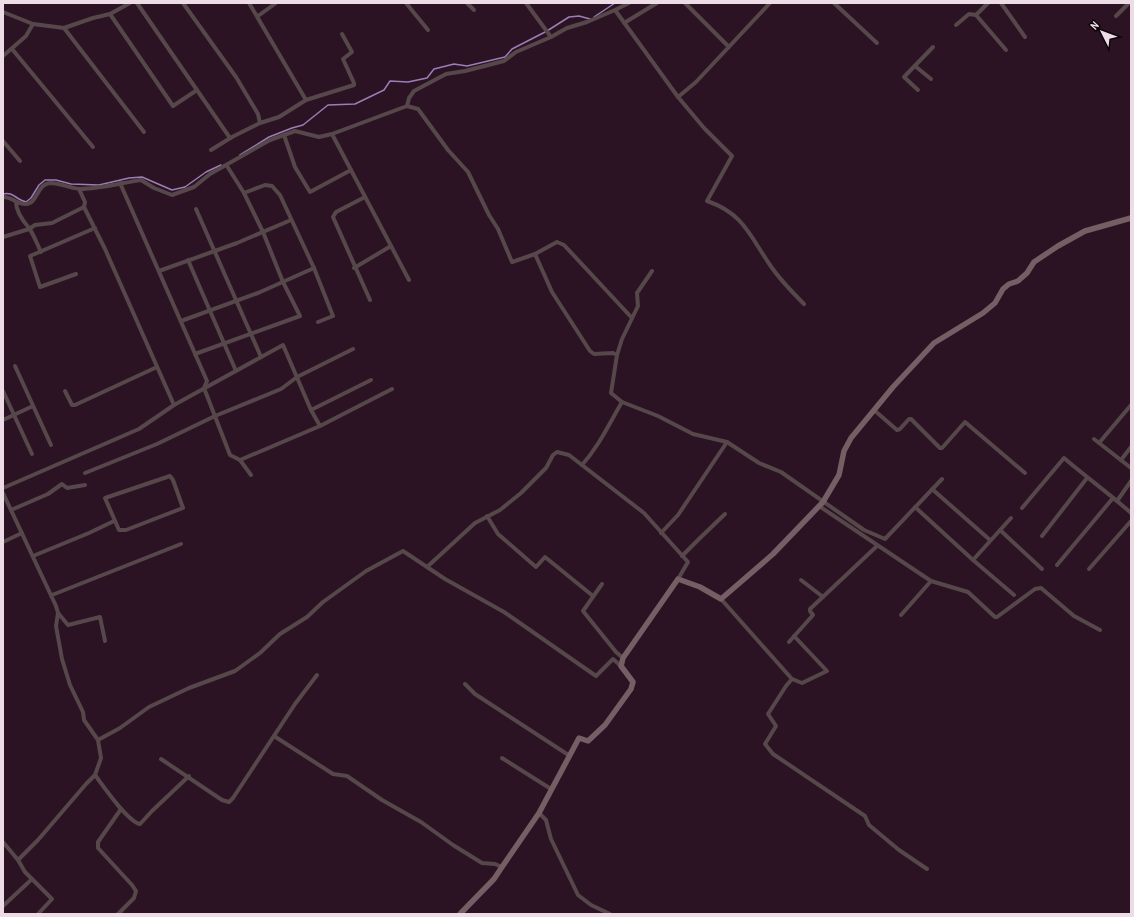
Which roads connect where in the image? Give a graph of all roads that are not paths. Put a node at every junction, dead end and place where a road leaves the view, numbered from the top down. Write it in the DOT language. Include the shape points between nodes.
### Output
graph roads {
  1 [pos="130,3"];
  2 [pos="138,3"];
  3 [pos="183,3"];
  4 [pos="249,3"];
  5 [pos="276,3"];
  6 [pos="406,3"];
  7 [pos="467,3"];
  8 [pos="526,3"];
  9 [pos="629,3"];
  10 [pos="657,3"];
  11 [pos="685,3"];
  12 [pos="770,3"];
  13 [pos="834,3"];
  14 [pos="988,3"];
  15 [pos="1001,3"];
  16 [pos="1129,3"];
  17 [pos="474,10"];
  18 [pos="615,10"];
  19 [pos="3,12"];
  20 [pos="110,14"];
  21 [pos="976,15"];
  22 [pos="258,16"];
  23 [pos="1116,16"];
  24 [pos="624,23"];
  25 [pos="33,24"];
  26 [pos="956,25"];
  27 [pos="64,28"];
  28 [pos="428,30"];
  29 [pos="342,34"];
  30 [pos="550,36"];
  31 [pos="1025,37"];
  32 [pos="877,43"];
  33 [pos="729,47"];
  34 [pos="934,47"];
  35 [pos="12,48"];
  36 [pos="1006,50"];
  37 [pos="3,56"];
  38 [pos="915,66"];
  39 [pos="931,79"];
  40 [pos="197,90"];
  41 [pos="918,90"];
  42 [pos="678,97"];
  43 [pos="306,100"];
  44 [pos="407,106"];
  45 [pos="260,124"];
  46 [pos="144,132"];
  47 [pos="332,134"];
  48 [pos="284,135"];
  49 [pos="230,138"];
  50 [pos="3,141"];
  51 [pos="93,147"];
  52 [pos="211,150"];
  53 [pos="20,161"];
  54 [pos="227,166"];
  55 [pos="351,170"];
  56 [pos="120,183"];
  57 [pos="79,189"];
  58 [pos="244,193"];
  59 [pos="3,197"];
  60 [pos="365,197"];
  61 [pos="16,202"];
  62 [pos="84,207"];
  63 [pos="196,209"];
  64 [pos="1131,218"];
  65 [pos="291,220"];
  66 [pos="95,228"];
  67 [pos="29,229"];
  68 [pos="263,232"];
  69 [pos="3,237"];
  70 [pos="391,246"];
  71 [pos="214,250"];
  72 [pos="41,252"];
  73 [pos="536,254"];
  74 [pos="188,260"];
  75 [pos="314,268"];
  76 [pos="354,268"];
  77 [pos="159,271"];
  78 [pos="652,271"];
  79 [pos="76,274"];
  80 [pos="409,280"];
  81 [pos="283,282"];
  82 [pos="236,300"];
  83 [pos="370,300"];
  84 [pos="804,304"];
  85 [pos="210,311"];
  86 [pos="632,318"];
  87 [pos="181,321"];
  88 [pos="318,322"];
  89 [pos="250,334"];
  90 [pos="224,344"];
  91 [pos="353,350"];
  92 [pos="195,354"];
  93 [pos="617,355"];
  94 [pos="261,357"];
  95 [pos="15,366"];
  96 [pos="157,367"];
  97 [pos="236,370"];
  98 [pos="297,377"];
  99 [pos="370,380"];
  100 [pos="204,388"];
  101 [pos="392,389"];
  102 [pos="65,390"];
  103 [pos="3,391"];
  104 [pos="622,402"];
  105 [pos="174,405"];
  106 [pos="1131,405"];
  107 [pos="33,406"];
  108 [pos="311,410"];
  109 [pos="874,410"];
  110 [pos="14,415"];
  111 [pos="215,416"];
  112 [pos="3,420"];
  113 [pos="320,426"];
  114 [pos="1094,439"];
  115 [pos="727,442"];
  116 [pos="1099,443"];
  117 [pos="51,445"];
  118 [pos="1131,448"];
  119 [pos="32,454"];
  120 [pos="240,460"];
  121 [pos="1121,460"];
  122 [pos="582,465"];
  123 [pos="1131,468"];
  124 [pos="85,473"];
  125 [pos="1025,473"];
  126 [pos="251,475"];
  127 [pos="1087,478"];
  128 [pos="942,479"];
  129 [pos="1131,481"];
  130 [pos="85,485"];
  131 [pos="3,488"];
  132 [pos="932,489"];
  133 [pos="3,493"];
  134 [pos="1115,500"];
  135 [pos="821,504"];
  136 [pos="915,507"];
  137 [pos="1022,508"];
  138 [pos="11,510"];
  139 [pos="1131,513"];
  140 [pos="725,514"];
  141 [pos="487,516"];
  142 [pos="1011,518"];
  143 [pos="1131,520"];
  144 [pos="114,521"];
  145 [pos="1000,530"];
  146 [pos="661,532"];
  147 [pos="22,533"];
  148 [pos="1042,536"];
  149 [pos="990,540"];
  150 [pos="3,542"];
  151 [pos="181,544"];
  152 [pos="877,546"];
  153 [pos="33,556"];
  154 [pos="682,556"];
  155 [pos="973,560"];
  156 [pos="1057,565"];
  157 [pos="427,567"];
  158 [pos="1042,569"];
  159 [pos="1089,569"];
  160 [pos="678,579"];
  161 [pos="801,580"];
  162 [pos="931,581"];
  163 [pos="602,584"];
  164 [pos="52,595"];
  165 [pos="1014,595"];
  166 [pos="593,596"];
  167 [pos="823,596"];
  168 [pos="721,599"];
  169 [pos="58,613"];
  170 [pos="901,615"];
  171 [pos="1100,630"];
  172 [pos="794,636"];
  173 [pos="105,641"];
  174 [pos="789,642"];
  175 [pos="623,658"];
  176 [pos="621,666"];
  177 [pos="317,675"];
  178 [pos="792,679"];
  179 [pos="465,684"];
  180 [pos="274,736"];
  181 [pos="98,740"];
  182 [pos="570,756"];
  183 [pos="502,758"];
  184 [pos="161,759"];
  185 [pos="95,775"];
  186 [pos="189,776"];
  187 [pos="551,789"];
  188 [pos="121,809"];
  189 [pos="538,812"];
  190 [pos="3,842"];
  191 [pos="18,860"];
  192 [pos="502,867"];
  193 [pos="927,869"];
  194 [pos="32,879"];
  195 [pos="3,906"];
  196 [pos="38,914"];
  197 [pos="118,914"];
  198 [pos="460,914"];
  199 [pos="610,914"];
  1 -- 20 [label="street"];
  2 -- 40 [label="street"];
  3 -- 45 [label="street" via="236,77 258,114"];
  4 -- 22 [label="street"];
  5 -- 22 [label="street"];
  6 -- 28 [label="street"];
  7 -- 17 [label="street"];
  8 -- 30 [label="street"];
  9 -- 18 [label="street"];
  10 -- 24 [label="street"];
  11 -- 33 [label="street"];
  12 -- 33 [label="street"];
  13 -- 32 [label="street"];
  14 -- 21 [label="street"];
  15 -- 31 [label="street"];
  16 -- 23 [label="street"];
  18 -- 24 [label="street"];
  18 -- 30 [label="street"];
  19 -- 25 [label="street"];
  20 -- 27 [label="street"];
  20 -- 40 [label="street" via="173,106"];
  21 -- 26 [label="street" via="969,14"];
  21 -- 36 [label="street"];
  22 -- 43 [label="street"];
  24 -- 42 [label="street"];
  25 -- 27 [label="street"];
  25 -- 35 [label="street" via="26,36"];
  27 -- 46 [label="street"];
  29 -- 43 [label="street" via="352,52 343,59 354,85"];
  30 -- 44 [label="street" via="516,52 504,61 446,74 414,91"];
  33 -- 42 [label="street"];
  34 -- 38 [label="street"];
  35 -- 37 [label="street"];
  35 -- 51 [label="street"];
  38 -- 39 [label="street"];
  38 -- 41 [label="street" via="904,77"];
  40 -- 49 [label="street"];
  42 -- 84 [label="street" via="732,156 707,201 729,211 739,219 769,264"];
  43 -- 45 [label="street" via="279,117"];
  44 -- 47 [label="street"];
  44 -- 73 [label="street" via="418,109 468,172 512,262"];
  45 -- 49 [label="street"];
  47 -- 48 [label="street" via="319,137 295,131"];
  47 -- 55 [label="street"];
  48 -- 54 [label="street" via="270,140"];
  48 -- 55 [label="street" via="295,167 310,192"];
  49 -- 52 [label="street"];
  50 -- 53 [label="street"];
  54 -- 56 [label="street" via="210,174 194,187 172,195 141,180"];
  54 -- 58 [label="street"];
  55 -- 60 [label="street"];
  56 -- 57 [label="street"];
  56 -- 77 [label="street"];
  57 -- 61 [label="street" via="49,183 41,187 32,202"];
  57 -- 62 [label="street" via="85,202"];
  58 -- 65 [label="street" via="265,185 272,186 280,195"];
  58 -- 68 [label="street"];
  59 -- 61 [label="street" via="7,196"];
  60 -- 70 [label="street"];
  60 -- 76 [label="street" via="336,212 333,217"];
  61 -- 67 [label="street" via="22,221"];
  62 -- 66 [label="street"];
  62 -- 67 [label="street" via="52,222 35,225"];
  63 -- 71 [label="street"];
  64 -- 109 [label="street" via="1085,231 1034,262 1027,273 1003,289 995,303 983,313 934,343"];
  65 -- 68 [label="street"];
  65 -- 75 [label="street"];
  66 -- 72 [label="street"];
  66 -- 96 [label="street"];
  67 -- 69 [label="street"];
  67 -- 72 [label="street"];
  68 -- 71 [label="street"];
  68 -- 81 [label="street"];
  70 -- 76 [label="street"];
  70 -- 80 [label="street"];
  71 -- 74 [label="street"];
  71 -- 82 [label="street"];
  72 -- 79 [label="street" via="30,257 40,287"];
  73 -- 86 [label="street" via="556,242 564,245"];
  73 -- 93 [label="street" via="552,292 590,351 594,354"];
  74 -- 77 [label="street"];
  74 -- 85 [label="street"];
  75 -- 81 [label="street"];
  75 -- 88 [label="street" via="333,316"];
  76 -- 83 [label="street"];
  77 -- 87 [label="street"];
  78 -- 86 [label="street" via="637,293 638,306"];
  81 -- 82 [label="street"];
  81 -- 89 [label="street" via="300,316"];
  82 -- 85 [label="street"];
  82 -- 89 [label="street"];
  85 -- 87 [label="street"];
  85 -- 90 [label="street"];
  86 -- 93 [label="street"];
  87 -- 92 [label="street"];
  89 -- 90 [label="street"];
  89 -- 94 [label="street"];
  90 -- 92 [label="street"];
  90 -- 97 [label="street"];
  91 -- 98 [label="street"];
  92 -- 100 [label="street" via="207,381"];
  93 -- 104 [label="street" via="611,393"];
  94 -- 97 [label="street"];
  94 -- 98 [label="street" via="283,346"];
  95 -- 107 [label="street"];
  96 -- 102 [label="street" via="76,405 72,405"];
  96 -- 105 [label="street"];
  97 -- 100 [label="street"];
  98 -- 108 [label="street"];
  98 -- 111 [label="street" via="281,389"];
  99 -- 108 [label="street"];
  100 -- 105 [label="street"];
  100 -- 111 [label="street"];
  101 -- 113 [label="street"];
  103 -- 110 [label="street"];
  104 -- 115 [label="street" via="658,416 692,434"];
  104 -- 122 [label="street" via="599,444"];
  105 -- 131 [label="street" via="139,429"];
  106 -- 116 [label="street"];
  107 -- 110 [label="street"];
  107 -- 117 [label="street"];
  108 -- 113 [label="street"];
  109 -- 125 [label="street" via="899,430 911,419 940,448 963,422 966,422"];
  109 -- 135 [label="street" via="851,438 844,451 839,475"];
  110 -- 112 [label="street"];
  110 -- 119 [label="street"];
  111 -- 120 [label="street" via="230,455"];
  111 -- 124 [label="street" via="157,444"];
  113 -- 120 [label="street"];
  114 -- 116 [label="street"];
  115 -- 135 [label="street" via="758,463 781,472"];
  115 -- 146 [label="street" via="678,515"];
  116 -- 121 [label="street"];
  118 -- 121 [label="street"];
  120 -- 126 [label="street"];
  121 -- 123 [label="street"];
  122 -- 141 [label="street" via="569,455 557,452 553,454 536,480 500,510"];
  122 -- 146 [label="street" via="644,513"];
  127 -- 134 [label="street"];
  127 -- 137 [label="street" via="1062,458"];
  127 -- 148 [label="street"];
  128 -- 132 [label="street"];
  129 -- 134 [label="street"];
  130 -- 138 [label="street" via="67,488 62,484 48,494"];
  132 -- 136 [label="street"];
  132 -- 149 [label="street"];
  133 -- 138 [label="street"];
  134 -- 139 [label="street"];
  134 -- 156 [label="street"];
  135 -- 136 [label="street" via="885,540"];
  135 -- 152 [label="street"];
  135 -- 168 [label="street" via="773,554"];
  136 -- 155 [label="street"];
  138 -- 147 [label="street"];
  140 -- 154 [label="street"];
  141 -- 157 [label="street" via="475,523"];
  141 -- 166 [label="street" via="498,534 536,567 545,557"];
  142 -- 145 [label="street"];
  143 -- 159 [label="street"];
  144 -- 144 [label="street" via="119,530 126,530 183,508 173,480 170,476 105,498"];
  144 -- 153 [label="street"];
  145 -- 149 [label="street"];
  145 -- 158 [label="street"];
  146 -- 154 [label="street"];
  147 -- 150 [label="street"];
  147 -- 153 [label="street"];
  149 -- 155 [label="street"];
  151 -- 164 [label="street"];
  152 -- 162 [label="street"];
  152 -- 167 [label="street"];
  153 -- 164 [label="street"];
  154 -- 160 [label="street" via="688,562"];
  155 -- 165 [label="street"];
  157 -- 176 [label="street" via="504,612 596,676 613,658"];
  157 -- 181 [label="street" via="403,551 360,575 235,671 189,688 149,707"];
  160 -- 168 [label="street" via="700,587"];
  160 -- 175 [label="street"];
  161 -- 167 [label="street"];
  162 -- 170 [label="street"];
  162 -- 171 [label="street" via="968,592 997,617 1041,588 1074,616"];
  163 -- 166 [label="street"];
  164 -- 169 [label="street"];
  166 -- 175 [label="street" via="583,611"];
  167 -- 172 [label="street" via="810,609 813,616"];
  168 -- 178 [label="street"];
  169 -- 173 [label="street" via="68,625 100,617"];
  169 -- 181 [label="street" via="56,626 70,685 83,712 84,720"];
  172 -- 174 [label="street"];
  172 -- 178 [label="street" via="827,671 802,683"];
  175 -- 176 [label="street"];
  176 -- 182 [label="street" via="633,682 631,689 605,725 588,742 579,738"];
  177 -- 180 [label="street" via="294,704"];
  178 -- 193 [label="street" via="768,714 776,726 766,744 773,754 865,816 869,825"];
  179 -- 182 [label="street" via="475,694"];
  180 -- 186 [label="street" via="229,802 222,800"];
  180 -- 192 [label="street" via="334,774 347,776 482,863"];
  181 -- 185 [label="street" via="101,758"];
  182 -- 187 [label="street"];
  183 -- 187 [label="street"];
  184 -- 186 [label="street"];
  185 -- 188 [label="street"];
  185 -- 191 [label="street"];
  186 -- 188 [label="street" via="140,824"];
  187 -- 189 [label="street"];
  188 -- 197 [label="street" via="98,842 98,848 136,891 134,898"];
  189 -- 192 [label="street"];
  189 -- 199 [label="street" via="546,820 551,839 578,895"];
  190 -- 191 [label="street"];
  191 -- 194 [label="street"];
  192 -- 198 [label="street" via="494,879"];
  194 -- 195 [label="street"];
  194 -- 196 [label="street" via="52,899"];
}
